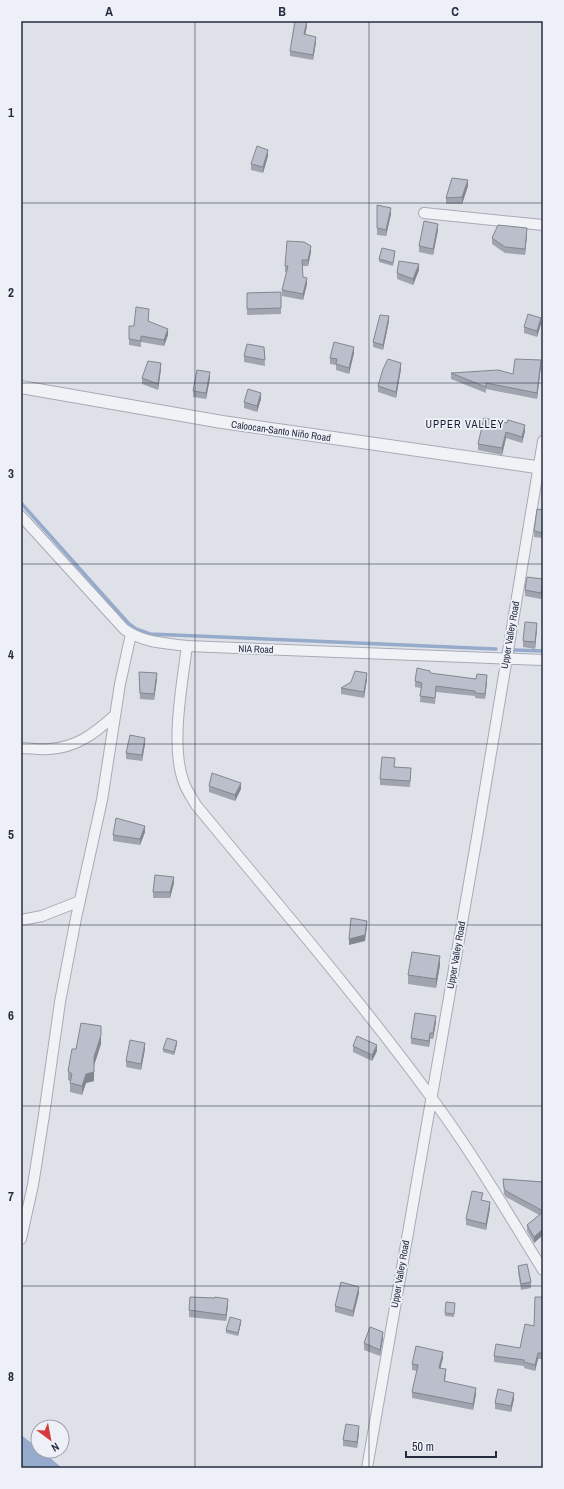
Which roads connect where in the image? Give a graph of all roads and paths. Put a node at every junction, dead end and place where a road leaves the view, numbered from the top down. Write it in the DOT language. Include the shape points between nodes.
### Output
graph roads {
  1 [pos="424,213"];
  2 [pos="543,225"];
  3 [pos="21,387"];
  4 [pos="543,440"];
  5 [pos="541,468"];
  6 [pos="21,516"];
  7 [pos="131,634"];
  8 [pos="187,646"];
  9 [pos="506,658"];
  10 [pos="543,660"];
  11 [pos="114,716"];
  12 [pos="21,748"];
  13 [pos="80,901"];
  14 [pos="21,920"];
  15 [pos="432,1097"];
  16 [pos="21,1238"];
  17 [pos="543,1270"];
  18 [pos="367,1468"];
  1 -- 2 [label="street"];
  3 -- 5 [label="street, Caloocan-Santo Niño Road" via="215,421"];
  4 -- 5 [label="street, Upper Valley Road"];
  5 -- 9 [label="street, Upper Valley Road"];
  6 -- 7 [label="street, NIA Road" via="108,613"];
  7 -- 8 [label="street, NIA Road" via="143,640"];
  7 -- 11 [label="street"];
  8 -- 9 [label="street, NIA Road"];
  8 -- 15 [label="street" via="177,738 180,766 190,795 336,974"];
  9 -- 10 [label="street, NIA Road"];
  9 -- 15 [label="street, Upper Valley Road"];
  11 -- 12 [label="street" via="84,739 69,746 48,750"];
  11 -- 13 [label="street" via="102,800"];
  13 -- 14 [label="street" via="42,916"];
  13 -- 16 [label="street" via="60,1002 33,1185"];
  15 -- 17 [label="street"];
  15 -- 18 [label="street, Upper Valley Road"];
}
